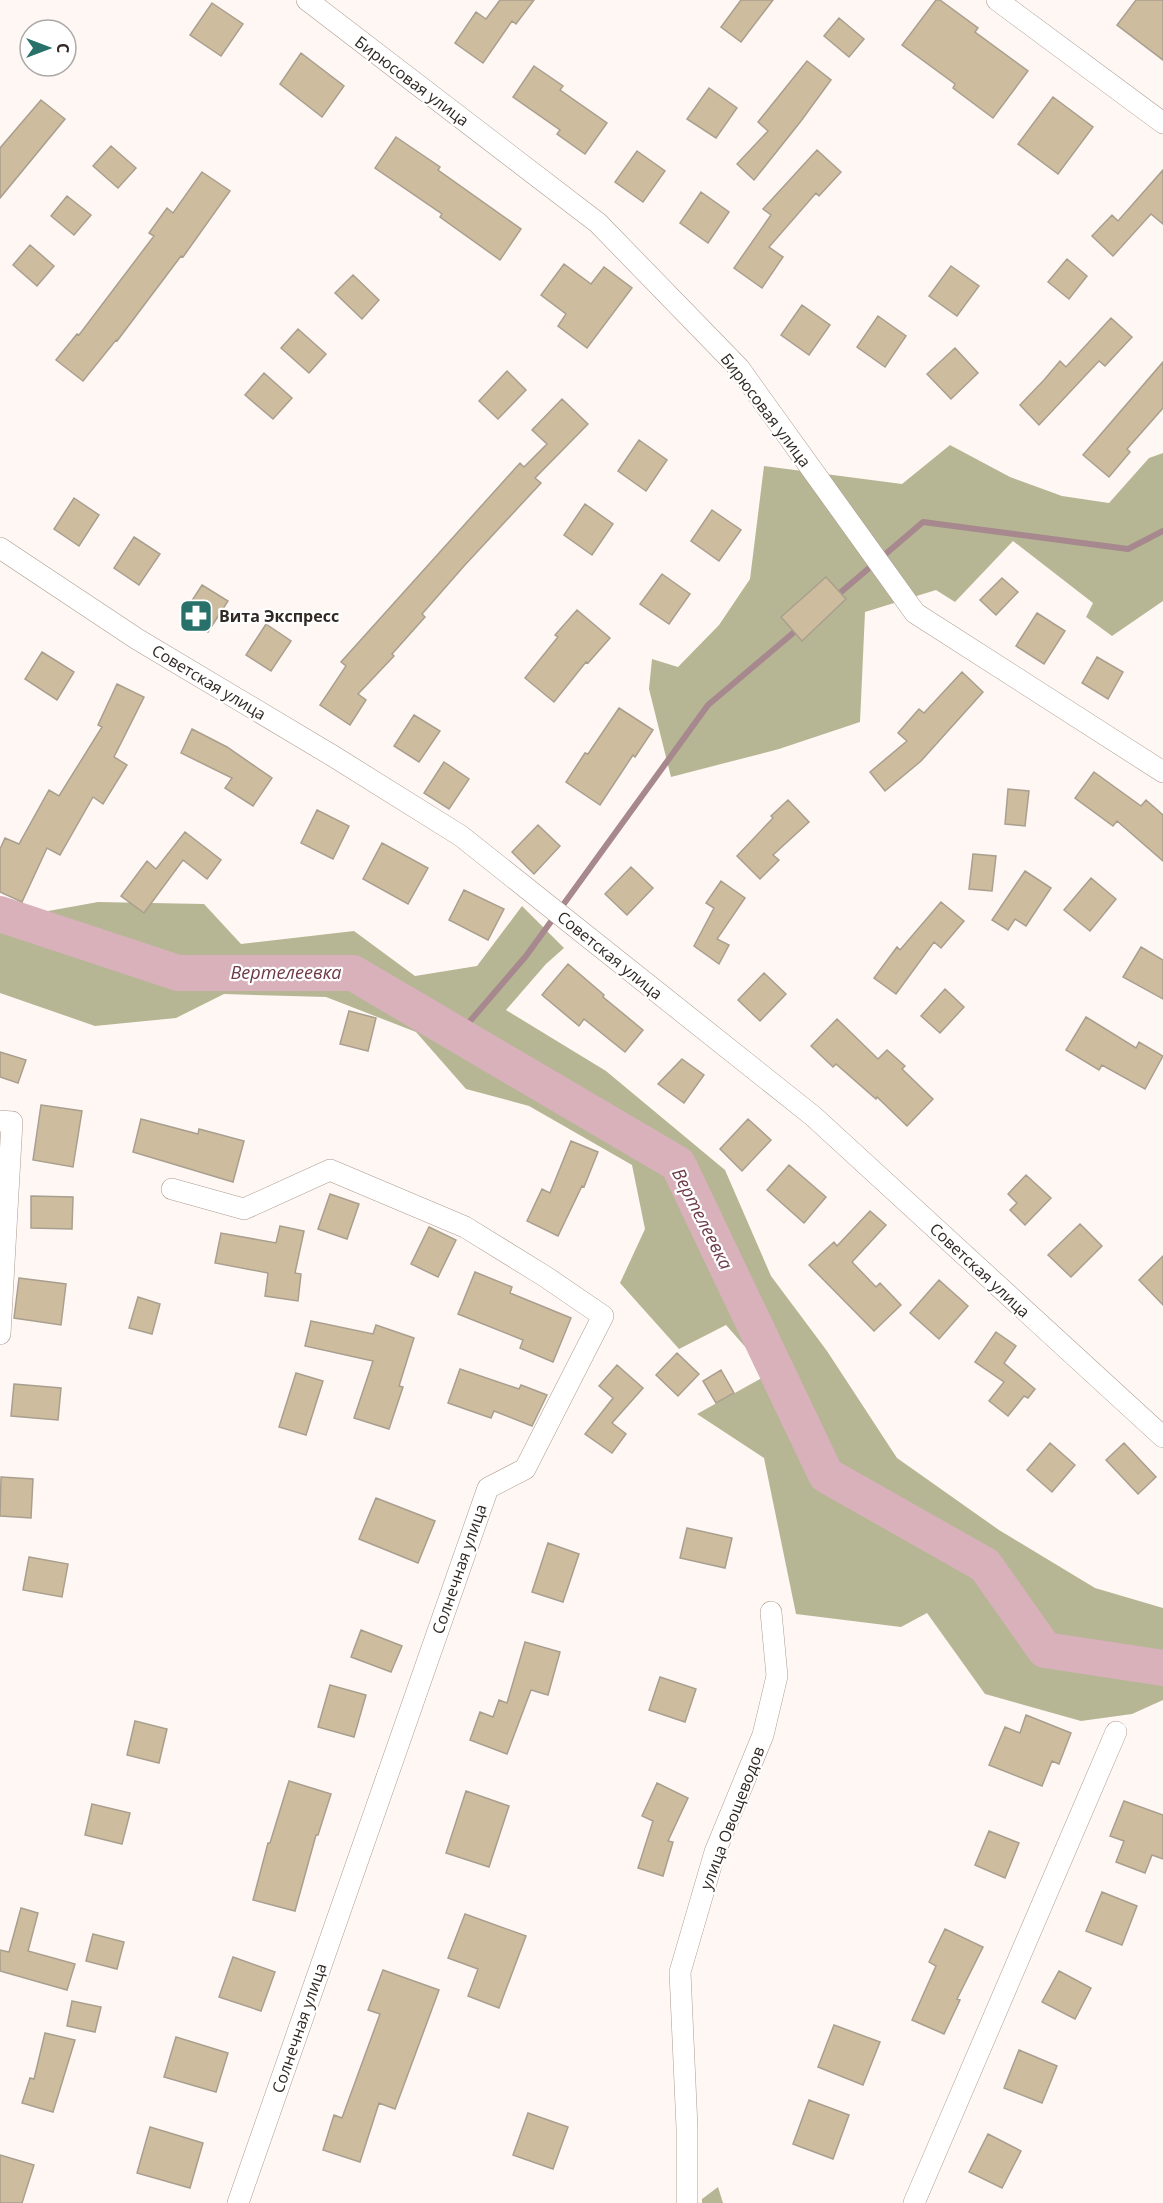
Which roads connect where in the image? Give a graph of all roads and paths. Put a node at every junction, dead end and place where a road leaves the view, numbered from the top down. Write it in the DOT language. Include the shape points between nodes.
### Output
graph roads {
  1 [pos="307,0"];
  2 [pos="997,0"];
  3 [pos="1162,121"];
  4 [pos="0,548"];
  5 [pos="1163,772"];
  6 [pos="0,1121"];
  7 [pos="172,1189"];
  8 [pos="0,1334"];
  9 [pos="1163,1437"];
  10 [pos="771,1612"];
  11 [pos="1116,1732"];
  12 [pos="237,2203"];
  13 [pos="687,2203"];
  14 [pos="915,2203"];
  1 -- 5 [label="street, Бирюсовая улица" via="597,223 739,368 915,613"];
  2 -- 3 [label="street"];
  4 -- 9 [label="street, Советская улица" via="137,639 460,836 813,1116"];
  6 -- 8 [label="street" via="12,1122"];
  7 -- 12 [label="street, Солнечная улица" via="244,1209 330,1170 465,1227 603,1316 525,1469 488,1488"];
  10 -- 13 [label="street, улица Овощеводов" via="777,1676 763,1736 715,1852 680,1972"];
  11 -- 14 [label="street"];
}
